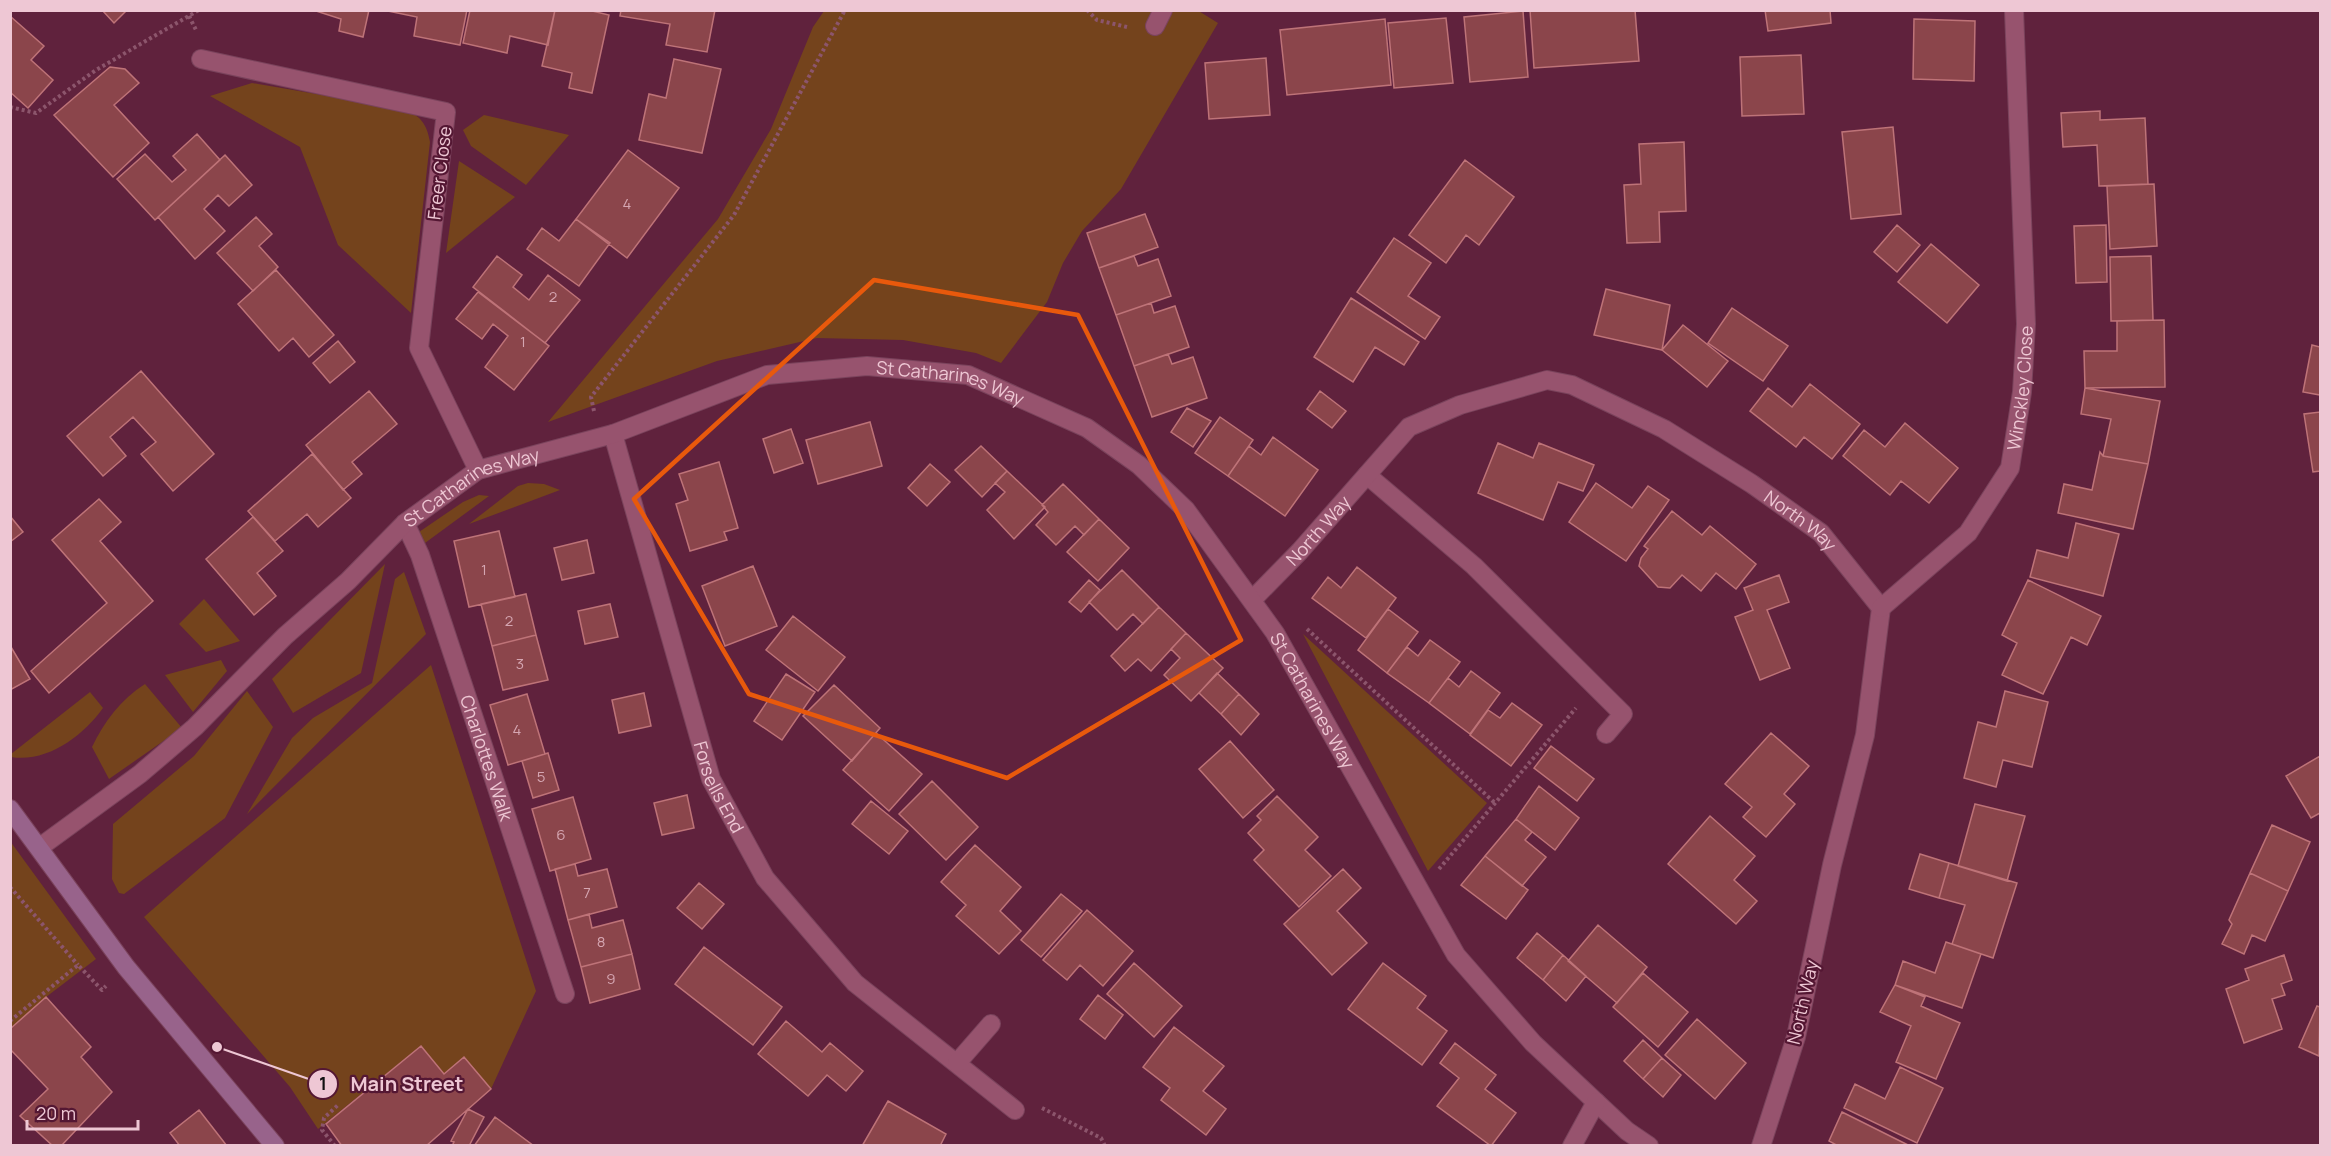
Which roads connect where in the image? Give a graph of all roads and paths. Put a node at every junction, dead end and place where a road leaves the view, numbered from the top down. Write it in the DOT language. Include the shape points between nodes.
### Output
graph roads {
  1 [pos="199,10"];
  2 [pos="845,10"];
  3 [pos="1087,10"];
  4 [pos="2014,10"];
  5 [pos="1159,18"];
  6 [pos="201,58"];
  7 [pos="10,107"];
  8 [pos="606,436"];
  9 [pos="477,470"];
  10 [pos="1367,475"];
  11 [pos="405,523"];
  12 [pos="1252,600"];
  13 [pos="1881,608"];
  14 [pos="1298,621"];
  15 [pos="1596,684"];
  16 [pos="1606,734"];
  17 [pos="1496,804"];
  18 [pos="10,809"];
  19 [pos="40,847"];
  20 [pos="10,887"];
  21 [pos="1419,892"];
  22 [pos="78,965"];
  23 [pos="126,967"];
  24 [pos="565,994"];
  25 [pos="10,1021"];
  26 [pos="991,1024"];
  27 [pos="957,1063"];
  28 [pos="1596,1102"];
  29 [pos="338,1105"];
  30 [pos="1015,1110"];
  31 [pos="275,1146"];
  32 [pos="335,1146"];
  33 [pos="1105,1146"];
  34 [pos="1572,1146"];
  35 [pos="1649,1146"];
  36 [pos="1761,1146"];
  1 -- 7 [label="path" via="96,70 36,113"];
  2 -- 8 [label="path" via="734,215 591,397"];
  3 -- 5 [label="path" via="1097,20 1130,27"];
  4 -- 13 [label="street, Winckley Close" via="2026,324 2022,392 2010,468 1968,533"];
  6 -- 9 [label="street, Freer Close" via="446,112 419,348"];
  8 -- 9 [label="street, St Catharines Way"];
  8 -- 12 [label="street, St Catharines Way" via="767,375 867,366 968,375 1087,428 1139,465 1186,510"];
  8 -- 27 [label="street, Forsells End" via="711,778 765,878 855,983"];
  9 -- 11 [label="street, St Catharines Way"];
  10 -- 12 [label="street, North Way"];
  10 -- 13 [label="street, North Way" via="1409,427 1460,405 1547,380 1572,385 1664,429 1821,533"];
  10 -- 15 [label="street" via="1474,566"];
  11 -- 19 [label="street, St Catharines Way" via="195,726 140,774"];
  11 -- 24 [label="street, Charlottes Walk" via="420,555"];
  12 -- 21 [label="street, St Catharines Way" via="1303,681"];
  13 -- 36 [label="street, North Way" via="1865,735 1832,865 1796,1037"];
  14 -- 17 [label="path"];
  15 -- 16 [label="street" via="1623,714"];
  15 -- 17 [label="path"];
  17 -- 21 [label="path"];
  18 -- 19 [label="street"];
  19 -- 23 [label="street"];
  20 -- 22 [label="path"];
  21 -- 28 [label="street, St Catharines Way" via="1456,955 1533,1043"];
  22 -- 23 [label="path" via="102,990"];
  22 -- 25 [label="path"];
  23 -- 31 [label="street"];
  26 -- 27 [label="street"];
  27 -- 30 [label="street, Forsells End"];
  28 -- 34 [label="street"];
  28 -- 35 [label="street, St Catharines Way"];
  29 -- 32 [label="path" via="324,1118 322,1130"];
  30 -- 33 [label="path" via="1037,1106 1101,1138"];
}
